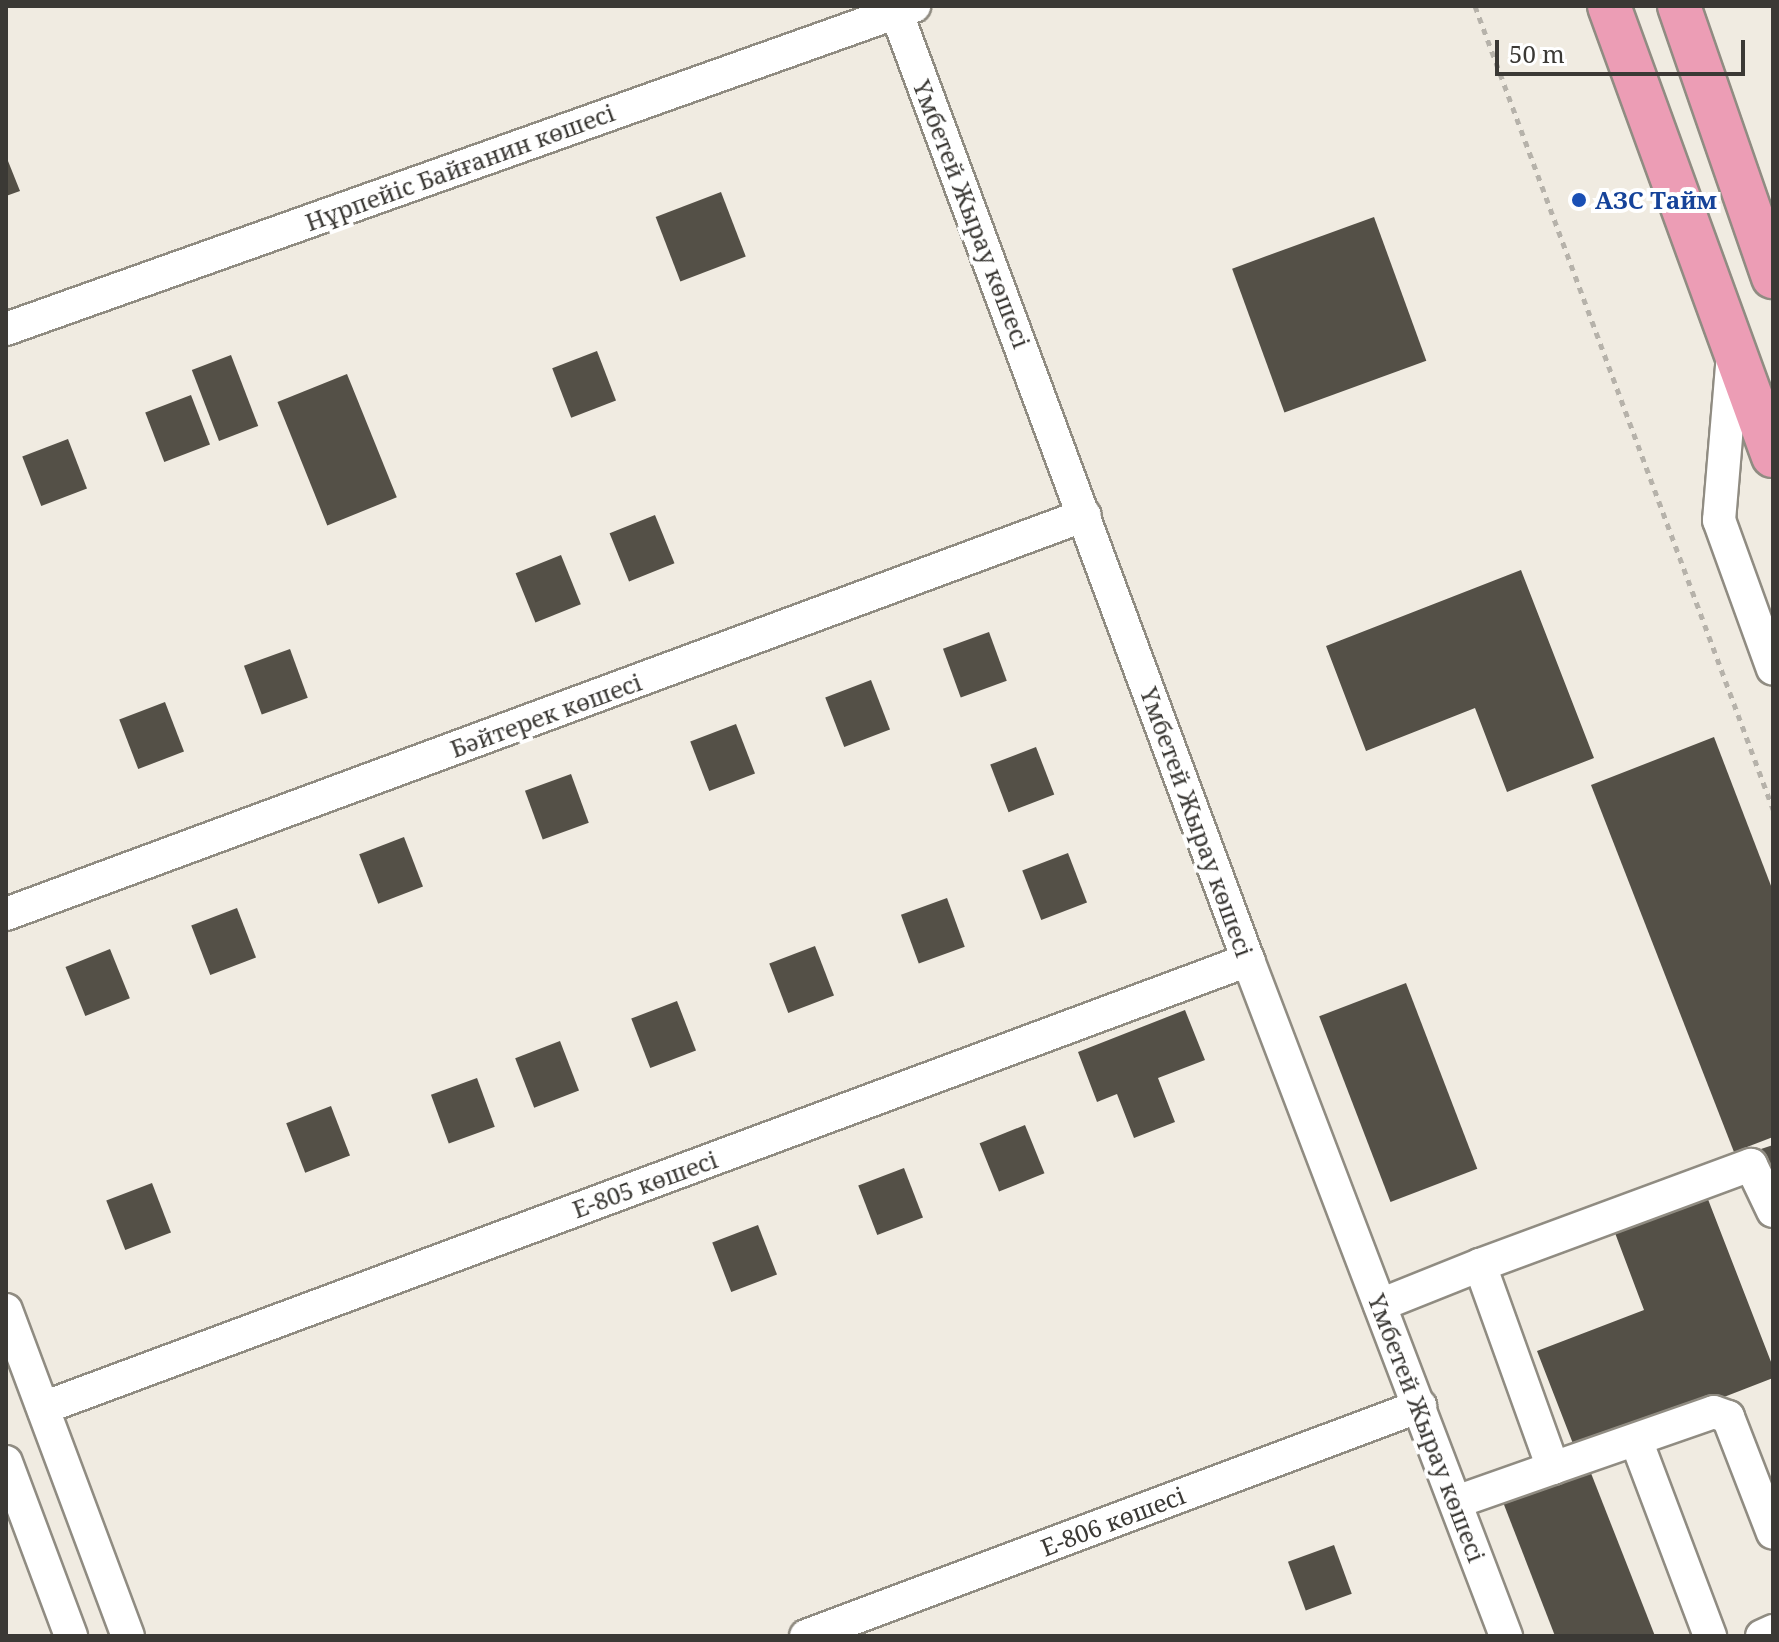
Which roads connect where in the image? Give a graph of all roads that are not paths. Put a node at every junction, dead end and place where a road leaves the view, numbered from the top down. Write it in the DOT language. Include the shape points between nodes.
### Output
graph roads {
  1 [pos="1609,6"];
  2 [pos="1679,6"];
  3 [pos="902,8"];
  4 [pos="1773,277"];
  5 [pos="6,329"];
  6 [pos="1734,346"];
  7 [pos="1773,456"];
  8 [pos="1085,515"];
  9 [pos="1773,669"];
  10 [pos="6,914"];
  11 [pos="1248,960"];
  12 [pos="1773,1211"];
  13 [pos="1480,1265"];
  14 [pos="1380,1305"];
  15 [pos="6,1310"];
  16 [pos="1420,1406"];
  17 [pos="43,1408"];
  18 [pos="1636,1440"];
  19 [pos="6,1462"];
  20 [pos="1553,1468"];
  21 [pos="1456,1502"];
  22 [pos="1773,1533"];
  23 [pos="1773,1631"];
  24 [pos="71,1636"];
  25 [pos="128,1636"];
  26 [pos="806,1636"];
  27 [pos="1506,1636"];
  28 [pos="1710,1636"];
  29 [pos="1762,1636"];
  1 -- 6 [label="main road"];
  2 -- 4 [label="main road"];
  3 -- 5 [label="street, Нұрпейіс Байғанин көшесі"];
  3 -- 8 [label="street, Үмбетей Жырау көшесі"];
  6 -- 7 [label="main road"];
  6 -- 9 [label="street" via="1719,520"];
  8 -- 10 [label="street, Бәйтерек көшесі"];
  8 -- 11 [label="street, Үмбетей Жырау көшесі"];
  11 -- 14 [label="street, Үмбетей Жырау көшесі"];
  11 -- 17 [label="street, Е-805 көшесі"];
  12 -- 13 [label="street" via="1751,1165"];
  13 -- 14 [label="street"];
  13 -- 20 [label="street"];
  14 -- 16 [label="street, Үмбетей Жырау көшесі"];
  15 -- 17 [label="street"];
  16 -- 21 [label="street, Үмбетей Жырау көшесі"];
  16 -- 26 [label="street, Е-806 көшесі"];
  17 -- 25 [label="street"];
  18 -- 20 [label="street"];
  18 -- 22 [label="street" via="1714,1412 1728,1417"];
  18 -- 28 [label="street"];
  19 -- 24 [label="street"];
  20 -- 21 [label="street"];
  21 -- 27 [label="street, Үмбетей Жырау көшесі"];
  23 -- 29 [label="street"];
}
